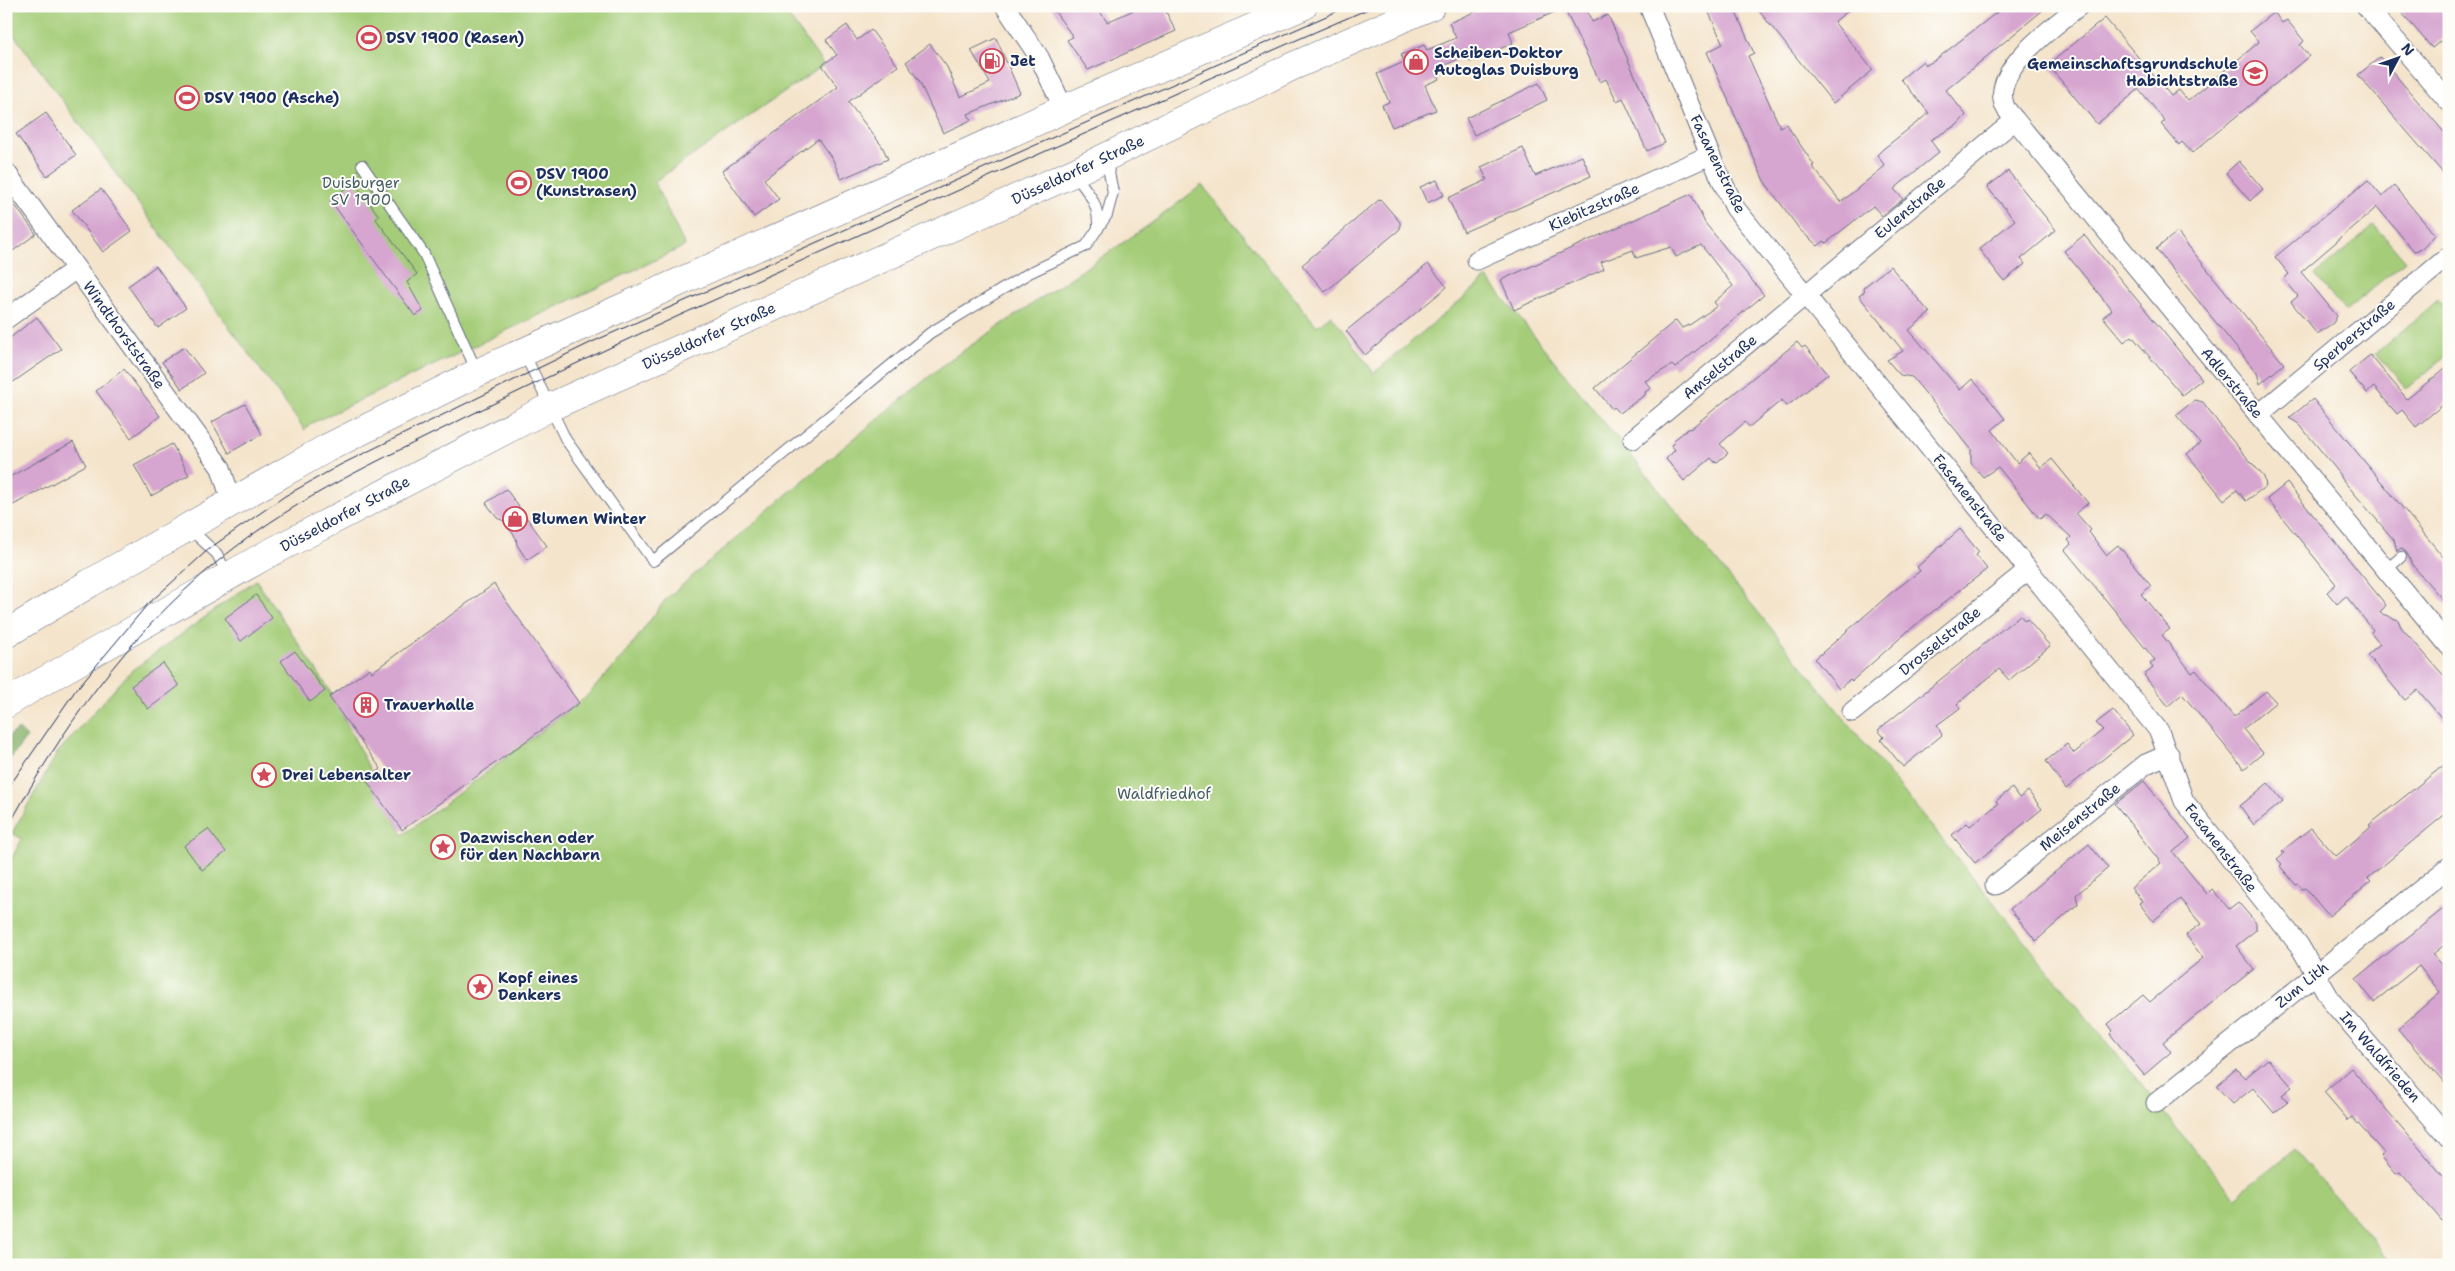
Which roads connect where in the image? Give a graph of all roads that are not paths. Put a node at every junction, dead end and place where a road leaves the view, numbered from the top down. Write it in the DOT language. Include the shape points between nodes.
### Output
graph roads {
  1 [pos="1006,6"];
  2 [pos="1304,6"];
  3 [pos="1431,6"];
  4 [pos="1649,6"];
  5 [pos="2079,6"];
  6 [pos="2366,6"];
  7 [pos="2449,102"];
  8 [pos="1064,109"];
  9 [pos="2015,120"];
  10 [pos="1710,155"];
  11 [pos="1106,158"];
  12 [pos="362,165"];
  13 [pos="6,172"];
  14 [pos="1073,173"];
  15 [pos="1098,232"];
  16 [pos="2449,256"];
  17 [pos="1477,260"];
  18 [pos="76,268"];
  19 [pos="1806,295"];
  20 [pos="6,319"];
  21 [pos="524,352"];
  22 [pos="478,373"];
  23 [pos="550,407"];
  24 [pos="2258,415"];
  25 [pos="1634,440"];
  26 [pos="232,503"];
  27 [pos="189,528"];
  28 [pos="2402,557"];
  29 [pos="2028,570"];
  30 [pos="2386,570"];
  31 [pos="228,576"];
  32 [pos="6,634"];
  33 [pos="2449,646"];
  34 [pos="6,704"];
  35 [pos="1852,712"];
  36 [pos="2168,754"];
  37 [pos="2449,867"];
  38 [pos="1995,885"];
  39 [pos="2315,974"];
  40 [pos="2156,1103"];
  41 [pos="2449,1138"];
  1 -- 8 [label="street" via="1039,57"];
  2 -- 8 [label="main road"];
  3 -- 11 [label="main road, Düsseldorfer Straße" via="1291,67"];
  4 -- 10 [label="street, Fasanenstraße"];
  5 -- 9 [label="street, Adlerstraße" via="2030,46 2012,67 2004,86 2003,104"];
  6 -- 7 [label="street"];
  8 -- 21 [label="main road"];
  9 -- 19 [label="street, Eulenstraße"];
  9 -- 24 [label="street, Adlerstraße" via="2136,256"];
  10 -- 17 [label="street, Kiebitzstraße"];
  10 -- 19 [label="street, Fasanenstraße" via="1735,208"];
  11 -- 14 [label="main road, Düsseldorfer Straße"];
  11 -- 15 [label="lane" via="1112,192 1107,216"];
  12 -- 22 [label="lane" via="424,254"];
  13 -- 18 [label="street, Windthorststraße"];
  14 -- 15 [label="lane" via="1095,201 1099,216"];
  14 -- 23 [label="main road, Düsseldorfer Straße"];
  15 -- 23 [label="lane" via="1086,246 1029,273 930,333 653,561 566,440"];
  16 -- 24 [label="street, Sperberstraße"];
  18 -- 20 [label="street"];
  18 -- 26 [label="street, Windthorststraße" via="221,468"];
  19 -- 25 [label="street, Amselstraße"];
  19 -- 29 [label="street, Fasanenstraße"];
  21 -- 22 [label="main road"];
  21 -- 23 [label="lane"];
  22 -- 26 [label="main road" via="327,448"];
  23 -- 31 [label="main road, Düsseldorfer Straße"];
  24 -- 30 [label="street, Adlerstraße"];
  26 -- 27 [label="main road"];
  27 -- 31 [label="lane" via="217,554"];
  27 -- 32 [label="main road"];
  28 -- 30 [label="lane"];
  29 -- 35 [label="street, Drosselstraße"];
  29 -- 36 [label="street, Fasanenstraße" via="2159,731"];
  30 -- 33 [label="street, Adlerstraße"];
  31 -- 34 [label="main road, Düsseldorfer Straße"];
  36 -- 38 [label="street, Meisenstraße" via="2146,764"];
  36 -- 39 [label="street, Fasanenstraße" via="2184,801 2299,945"];
  37 -- 39 [label="street, Zum Lith"];
  39 -- 40 [label="street, Zum Lith"];
  39 -- 41 [label="street, Im Waldfrieden" via="2332,1002"];
}
